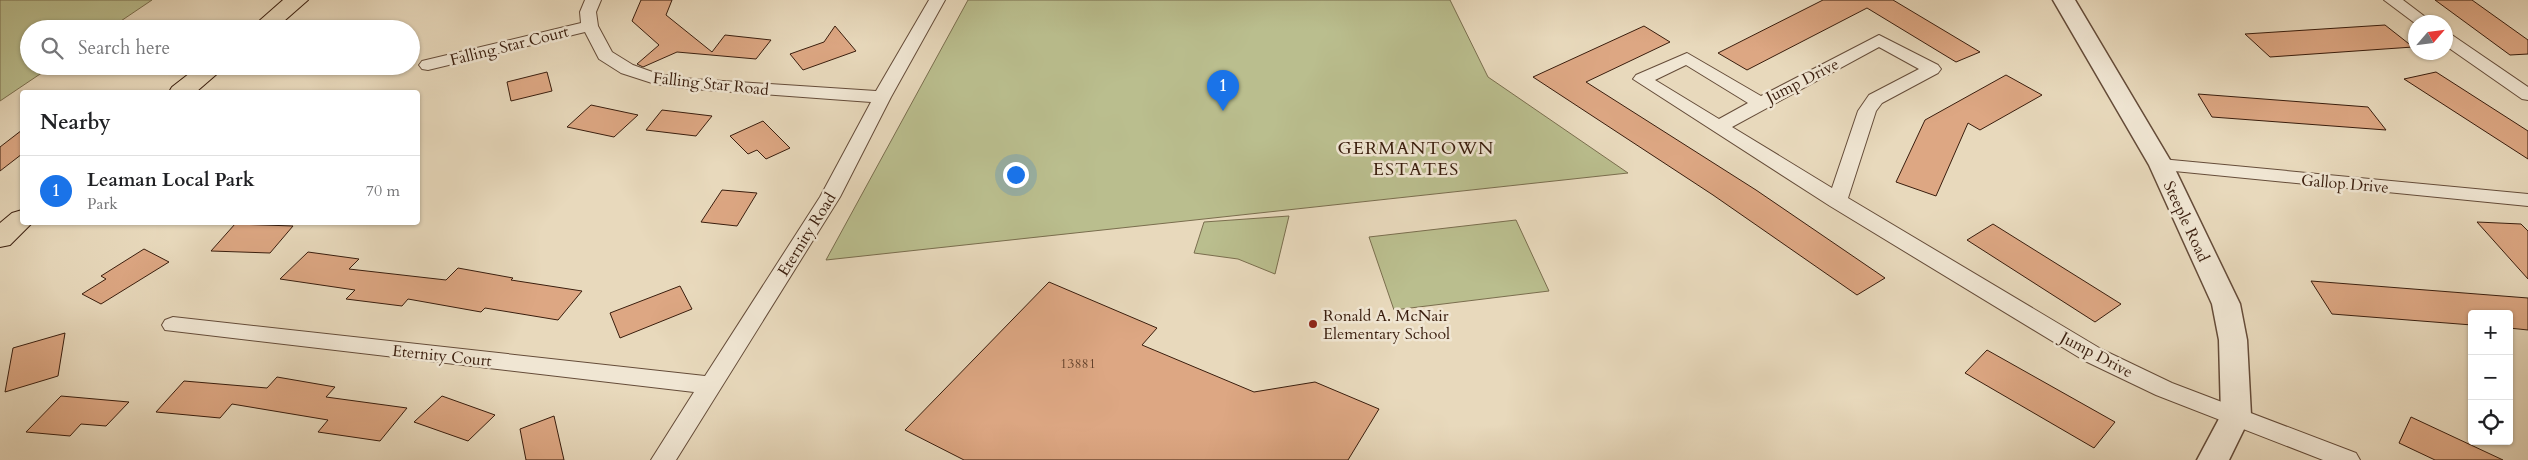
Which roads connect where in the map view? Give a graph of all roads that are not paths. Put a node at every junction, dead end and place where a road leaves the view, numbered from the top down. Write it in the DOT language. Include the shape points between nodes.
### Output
graph roads {
  1 [pos="297,0"];
  2 [pos="593,0"];
  3 [pos="937,0"];
  4 [pos="2064,0"];
  5 [pos="2392,0"];
  6 [pos="2414,15"];
  7 [pos="272,20"];
  8 [pos="590,26"];
  9 [pos="2453,44"];
  10 [pos="428,65"];
  11 [pos="203,75"];
  12 [pos="184,90"];
  13 [pos="2528,95"];
  14 [pos="882,97"];
  15 [pos="1761,103"];
  16 [pos="1718,127"];
  17 [pos="2161,165"];
  18 [pos="2528,200"];
  19 [pos="1837,201"];
  20 [pos="20,222"];
  21 [pos="0,238"];
  22 [pos="173,325"];
  23 [pos="711,385"];
  24 [pos="2236,415"];
  25 [pos="662,460"];
  26 [pos="2213,460"];
  27 [pos="2348,460"];
  1 -- 7 [label="main road"];
  2 -- 8 [label="street" via="588,12"];
  3 -- 14 [label="street, Eternity Road"];
  4 -- 17 [label="street, Steeple Road"];
  5 -- 6 [label="street"];
  8 -- 10 [label="street, Falling Star Court"];
  8 -- 14 [label="street, Falling Star Road" via="605,55 627,69 655,79"];
  9 -- 13 [label="street"];
  11 -- 12 [label="main road"];
  14 -- 23 [label="street, Eternity Road" via="830,196"];
  15 -- 16 [label="street"];
  15 -- 16 [label="street, Jump Drive" via="1687,58 1642,79"];
  15 -- 19 [label="street, Jump Drive" via="1879,40 1932,69 1876,100 1867,111"];
  16 -- 19 [label="street, Jump Drive"];
  17 -- 18 [label="street, Gallop Drive"];
  17 -- 24 [label="street, Steeple Road" via="2226,304 2233,340"];
  19 -- 24 [label="street, Jump Drive" via="2093,354 2164,389"];
  20 -- 21 [label="main road"];
  22 -- 23 [label="street, Eternity Court"];
  23 -- 25 [label="street, Eternity Road"];
  24 -- 26 [label="street, Steeple Road"];
  24 -- 27 [label="street, Jump Drive"];
}
